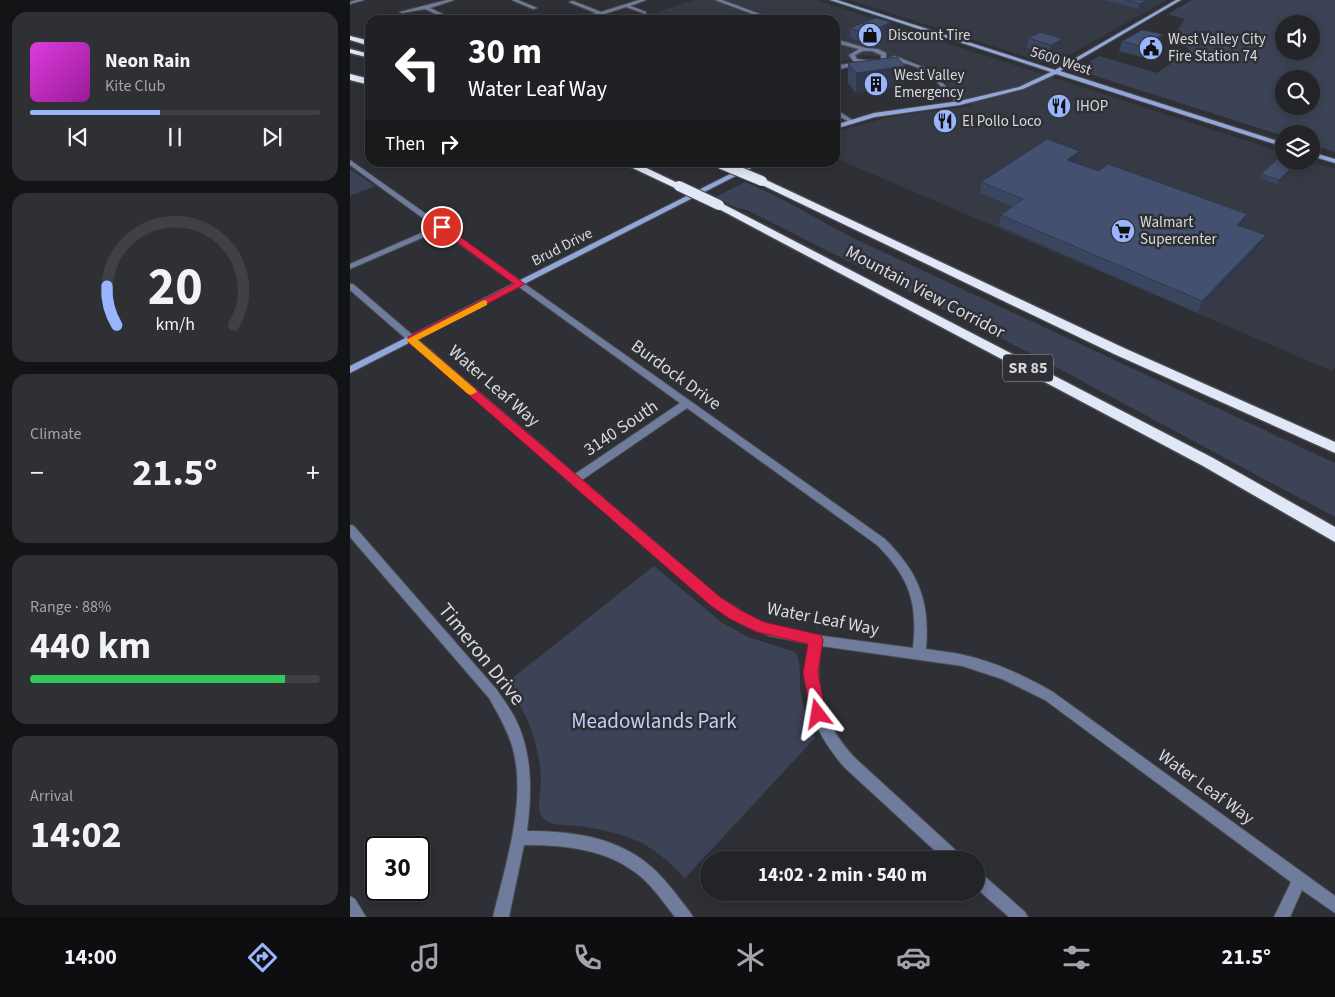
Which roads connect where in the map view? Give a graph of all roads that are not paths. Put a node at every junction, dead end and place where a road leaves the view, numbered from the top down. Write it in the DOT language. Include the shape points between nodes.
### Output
graph roads {
  1 [pos="362,0"];
  2 [pos="452,0"];
  3 [pos="514,0"];
  4 [pos="644,0"];
  5 [pos="717,0"];
  6 [pos="832,0"];
  7 [pos="1179,0"];
  8 [pos="571,2"];
  9 [pos="350,3"];
  10 [pos="624,5"];
  11 [pos="426,8"];
  12 [pos="534,8"];
  13 [pos="402,12"];
  14 [pos="600,13"];
  15 [pos="644,13"];
  16 [pos="442,15"];
  17 [pos="594,15"];
  18 [pos="760,15"];
  19 [pos="350,38"];
  20 [pos="365,42"];
  21 [pos="840,43"];
  22 [pos="848,45"];
  23 [pos="867,49"];
  24 [pos="350,51"];
  25 [pos="365,55"];
  26 [pos="853,55"];
  27 [pos="884,57"];
  28 [pos="870,62"];
  29 [pos="840,64"];
  30 [pos="840,67"];
  31 [pos="1055,72"];
  32 [pos="350,77"];
  33 [pos="365,81"];
  34 [pos="960,103"];
  35 [pos="840,114"];
  36 [pos="851,121"];
  37 [pos="840,124"];
  38 [pos="1275,142"];
  39 [pos="1320,157"];
  40 [pos="1335,161"];
  41 [pos="350,162"];
  42 [pos="634,167"];
  43 [pos="637,167"];
  44 [pos="728,167"];
  45 [pos="750,167"];
  46 [pos="646,171"];
  47 [pos="442,227"];
  48 [pos="350,267"];
  49 [pos="521,284"];
  50 [pos="350,286"];
  51 [pos="411,340"];
  52 [pos="350,370"];
  53 [pos="687,403"];
  54 [pos="1335,448"];
  55 [pos="574,480"];
  56 [pos="350,529"];
  57 [pos="1335,535"];
  58 [pos="816,640"];
  59 [pos="919,654"];
  60 [pos="518,838"];
  61 [pos="946,851"];
  62 [pos="1300,879"];
  63 [pos="985,886"];
  64 [pos="350,904"];
  65 [pos="1335,905"];
  66 [pos="358,917"];
  67 [pos="501,917"];
  68 [pos="685,917"];
  69 [pos="1020,917"];
  70 [pos="1282,917"];
  1 -- 9 [label="street"];
  2 -- 11 [label="street"];
  3 -- 12 [label="street"];
  4 -- 10 [label="street"];
  5 -- 18 [label="street"];
  6 -- 31 [label="main road, 5600 West"];
  7 -- 31 [label="main road"];
  8 -- 14 [label="street"];
  10 -- 14 [label="street"];
  10 -- 15 [label="street"];
  11 -- 13 [label="street"];
  11 -- 16 [label="street"];
  14 -- 17 [label="street"];
  19 -- 20 [label="highway"];
  21 -- 22 [label="street"];
  22 -- 23 [label="street"];
  22 -- 26 [label="street"];
  23 -- 26 [label="street"];
  23 -- 27 [label="street" via="879,51"];
  24 -- 25 [label="highway"];
  26 -- 28 [label="street" via="858,61"];
  26 -- 29 [label="street"];
  27 -- 28 [label="street"];
  27 -- 34 [label="street" via="900,59 926,70"];
  28 -- 30 [label="street"];
  31 -- 34 [label="main road" via="1014,91"];
  31 -- 38 [label="main road, 5600 West"];
  32 -- 33 [label="highway"];
  34 -- 36 [label="main road" via="893,111"];
  35 -- 36 [label="street"];
  36 -- 37 [label="main road"];
  39 -- 40 [label="main road"];
  41 -- 47 [label="street, Burdock Drive"];
  42 -- 46 [label="highway"];
  43 -- 46 [label="highway, Mountain View Corridor / SR 85"];
  44 -- 54 [label="highway, Mountain View Corridor, bridge" via="1119,351"];
  45 -- 49 [label="main road, Brud Drive"];
  46 -- 57 [label="highway, Mountain View Corridor / SR 85, bridge" via="719,205 1208,462"];
  47 -- 48 [label="street"];
  47 -- 49 [label="street, Burdock Drive"];
  49 -- 51 [label="main road, Brud Drive"];
  49 -- 53 [label="street, Burdock Drive"];
  50 -- 51 [label="street, Water Leaf Way"];
  51 -- 52 [label="main road, Brud Drive"];
  51 -- 55 [label="street, Water Leaf Way"];
  53 -- 55 [label="street, 3140 South"];
  53 -- 59 [label="street, Burdock Drive" via="862,527 895,555 907,570 917,595 922,622"];
  55 -- 58 [label="street, Water Leaf Way" via="735,615 774,632"];
  56 -- 60 [label="street, Timeron Drive" via="493,694 510,718 520,746 524,780"];
  58 -- 59 [label="street, Water Leaf Way"];
  58 -- 61 [label="street" via="810,673 812,686 818,714 832,742 862,775"];
  59 -- 62 [label="street, Water Leaf Way" via="982,665 1043,692"];
  60 -- 67 [label="street, Timeron Drive"];
  60 -- 68 [label="street" via="557,838 603,846 646,872"];
  62 -- 65 [label="street, Water Leaf Way"];
  62 -- 70 [label="street"];
  63 -- 69 [label="street"];
  64 -- 66 [label="street"];
}
